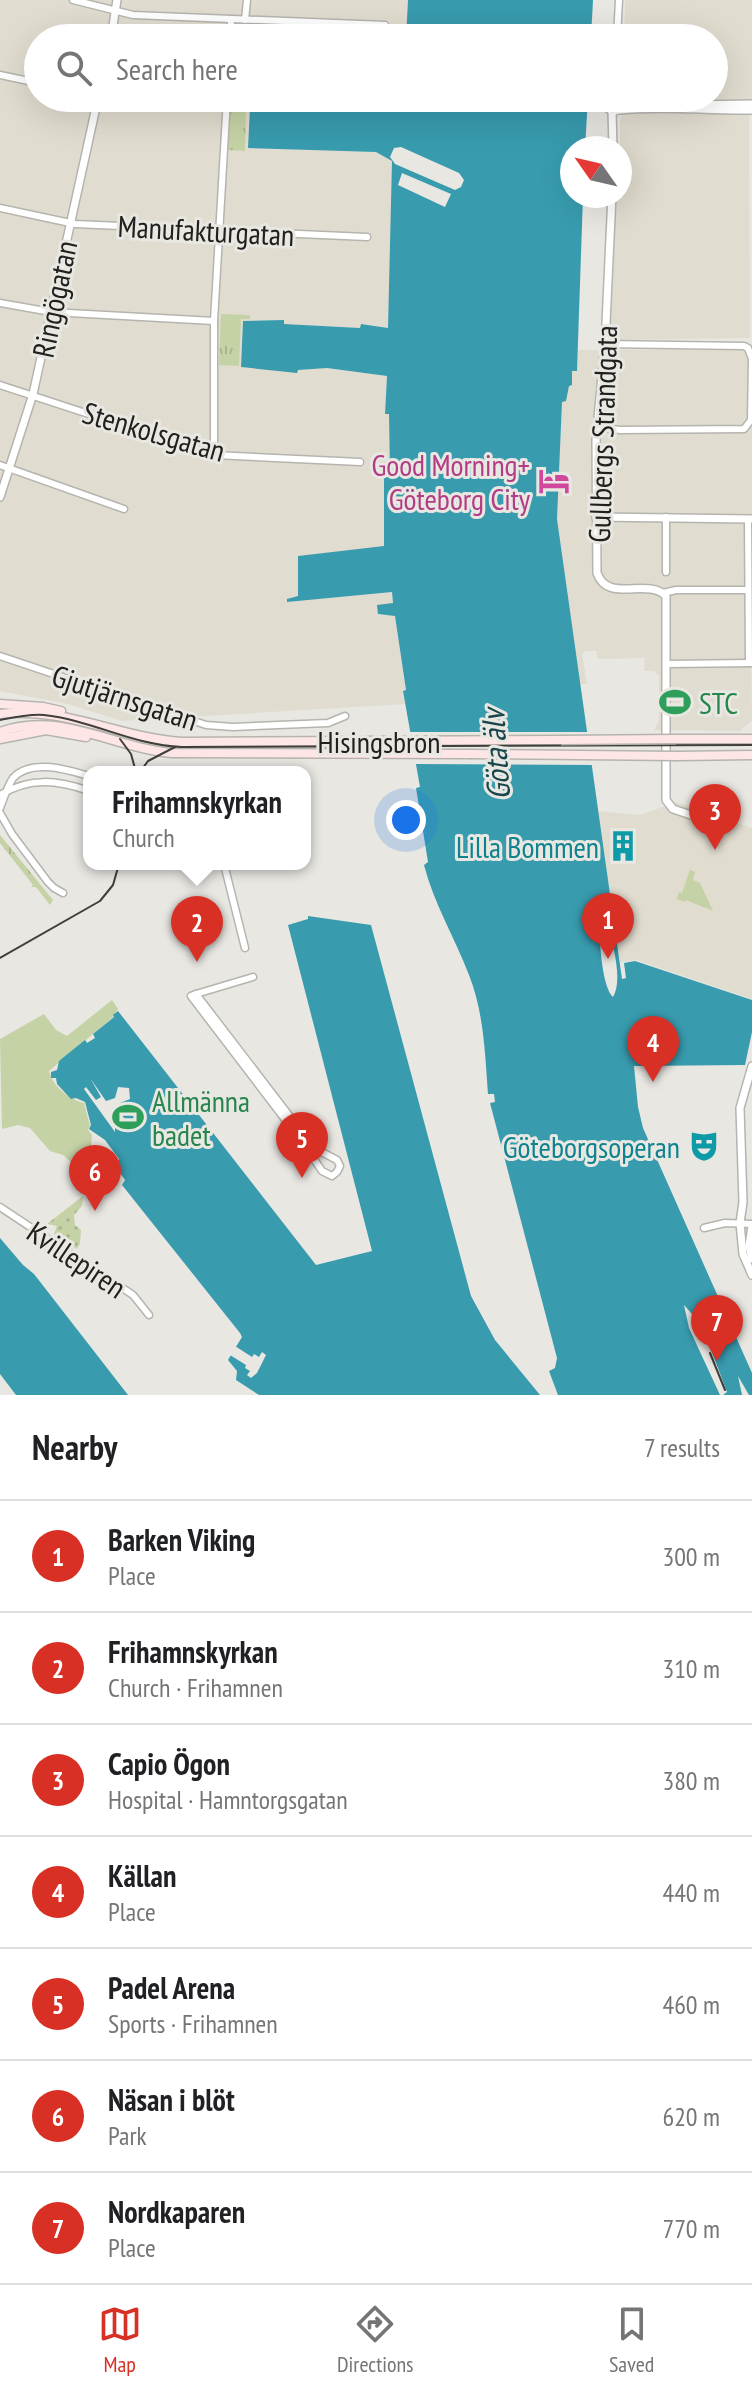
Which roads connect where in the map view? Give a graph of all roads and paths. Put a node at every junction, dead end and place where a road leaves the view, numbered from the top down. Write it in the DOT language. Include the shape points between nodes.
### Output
graph roads {
  1 [pos="73,0"];
  2 [pos="117,0"];
  3 [pos="247,0"];
  4 [pos="619,0"];
  5 [pos="116,11"];
  6 [pos="231,20"];
  7 [pos="245,20"];
  8 [pos="114,24"];
  9 [pos="231,24"];
  10 [pos="357,24"];
  11 [pos="618,24"];
  12 [pos="0,75"];
  13 [pos="24,80"];
  14 [pos="728,104"];
  15 [pos="752,104"];
  16 [pos="728,110"];
  17 [pos="752,110"];
  18 [pos="95,112"];
  19 [pos="226,112"];
  20 [pos="616,112"];
  21 [pos="614,136"];
  22 [pos="0,208"];
  23 [pos="611,208"];
  24 [pos="71,223"];
  25 [pos="221,231"];
  26 [pos="367,237"];
  27 [pos="0,303"];
  28 [pos="51,312"];
  29 [pos="214,321"];
  30 [pos="605,344"];
  31 [pos="751,384"];
  32 [pos="0,385"];
  33 [pos="33,394"];
  34 [pos="597,427"];
  35 [pos="214,455"];
  36 [pos="360,462"];
  37 [pos="0,465"];
  38 [pos="10,468"];
  39 [pos="0,497"];
  40 [pos="124,509"];
  41 [pos="596,517"];
  42 [pos="666,517"];
  43 [pos="750,519"];
  44 [pos="666,572"];
  45 [pos="747,590"];
  46 [pos="663,593"];
  47 [pos="0,656"];
  48 [pos="750,663"];
  49 [pos="667,664"];
  50 [pos="0,704"];
  51 [pos="0,714"];
  52 [pos="345,716"];
  53 [pos="76,718"];
  54 [pos="0,732"];
  55 [pos="752,732"];
  56 [pos="0,739"];
  57 [pos="748,739"];
  58 [pos="125,745"];
  59 [pos="737,755"];
  60 [pos="752,755"];
  61 [pos="752,762"];
  62 [pos="83,774"];
  63 [pos="9,789"];
  64 [pos="83,790"];
  65 [pos="0,795"];
  66 [pos="0,811"];
  67 [pos="703,819"];
  68 [pos="0,827"];
  69 [pos="12,834"];
  70 [pos="226,870"];
  71 [pos="63,893"];
  72 [pos="245,948"];
  73 [pos="253,977"];
  74 [pos="196,994"];
  75 [pos="752,1066"];
  76 [pos="0,1207"];
  77 [pos="740,1223"];
  78 [pos="752,1225"];
  79 [pos="704,1228"];
  80 [pos="752,1259"];
  81 [pos="752,1275"];
  82 [pos="149,1315"];
  1 -- 5 [label="street"];
  2 -- 5 [label="street"];
  3 -- 7 [label="street"];
  4 -- 11 [label="street"];
  5 -- 6 [label="street"];
  5 -- 8 [label="street"];
  6 -- 7 [label="street"];
  6 -- 9 [label="street"];
  7 -- 10 [label="street"];
  12 -- 13 [label="street"];
  14 -- 15 [label="street"];
  16 -- 17 [label="street"];
  18 -- 24 [label="street, Ringögatan"];
  19 -- 25 [label="street"];
  20 -- 21 [label="street"];
  22 -- 24 [label="street, Manufakturgatan"];
  23 -- 30 [label="street, Gullbergs Strandgata"];
  24 -- 25 [label="street, Manufakturgatan"];
  24 -- 28 [label="street, Ringögatan"];
  25 -- 26 [label="street, Manufakturgatan"];
  25 -- 29 [label="street"];
  27 -- 28 [label="street"];
  28 -- 29 [label="street"];
  28 -- 33 [label="street, Ringögatan"];
  29 -- 35 [label="street"];
  30 -- 31 [label="street" via="744,346 752,359"];
  30 -- 34 [label="street, Gullbergs Strandgata"];
  31 -- 34 [label="street" via="751,420 744,429"];
  32 -- 33 [label="street, Stenkolsgatan"];
  33 -- 35 [label="street, Stenkolsgatan"];
  33 -- 38 [label="street, Ringögatan"];
  34 -- 41 [label="street, Gullbergs Strandgata"];
  35 -- 36 [label="street, Stenkolsgatan"];
  37 -- 38 [label="street"];
  38 -- 39 [label="street, Ringögatan"];
  38 -- 40 [label="street"];
  41 -- 42 [label="street"];
  41 -- 46 [label="street, Gullbergs Strandgata" via="597,573 603,584"];
  42 -- 43 [label="street"];
  42 -- 44 [label="street"];
  43 -- 45 [label="street"];
  45 -- 46 [label="street"];
  45 -- 48 [label="street"];
  46 -- 49 [label="street"];
  47 -- 52 [label="street, Gjutjärnsgatan" via="206,725 328,723"];
  48 -- 49 [label="street"];
  49 -- 67 [label="street" via="669,806"];
  50 -- 53 [label="main road" via="43,707"];
  51 -- 53 [label="main road"];
  53 -- 57 [label="main road, Hisingsbron, bridge" via="144,738 207,743"];
  54 -- 58 [label="main road" via="56,725"];
  55 -- 57 [label="main road, Hisingsbron"];
  56 -- 58 [label="main road" via="46,730"];
  58 -- 59 [label="main road, Hisingsbron, bridge" via="208,755"];
  59 -- 60 [label="main road, Hisingsbron"];
  59 -- 61 [label="main road, Hisingsbron"];
  62 -- 63 [label="street" via="38,767 18,774"];
  63 -- 64 [label="street" via="49,781"];
  63 -- 65 [label="street"];
  63 -- 66 [label="street"];
  66 -- 69 [label="street"];
  68 -- 69 [label="street"];
  69 -- 71 [label="street"];
  70 -- 72 [label="street"];
  73 -- 74 [label="street"];
  74 -- 74 [label="street" via="191,996 322,1171 332,1176 340,1166 337,1160 314,1148"];
  75 -- 77 [label="street" via="740,1108"];
  76 -- 82 [label="street, Kvillepiren" via="133,1295"];
  77 -- 78 [label="street"];
  77 -- 79 [label="street"];
  77 -- 81 [label="street" via="743,1254"];
  78 -- 80 [label="street"];
}
